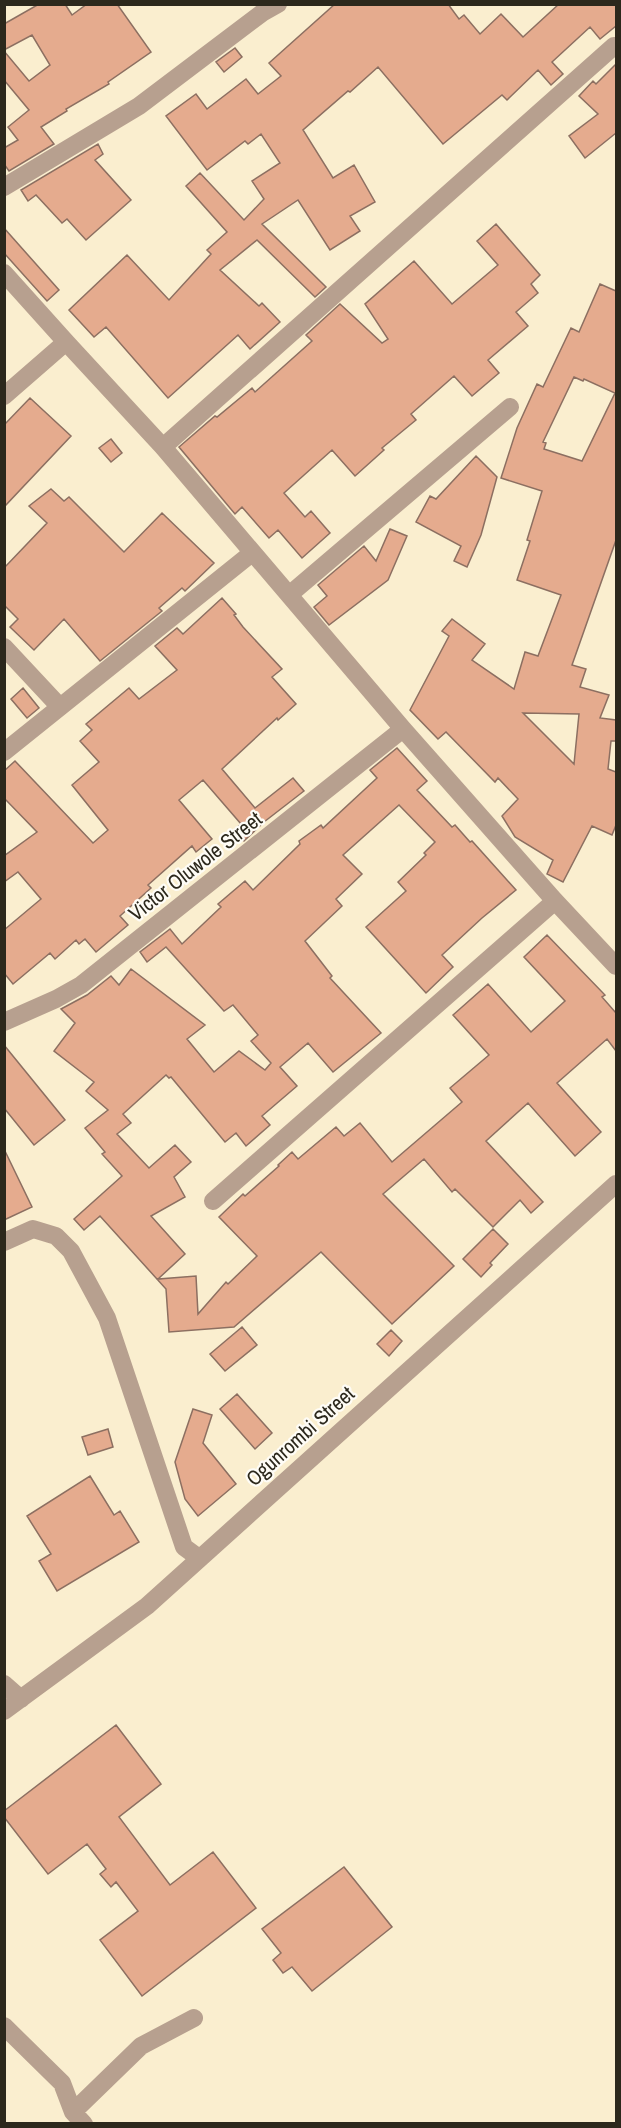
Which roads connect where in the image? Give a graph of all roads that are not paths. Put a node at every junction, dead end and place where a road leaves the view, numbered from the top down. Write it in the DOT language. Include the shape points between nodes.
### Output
graph roads {
  1 [pos="278,4"];
  2 [pos="614,46"];
  3 [pos="4,187"];
  4 [pos="4,273"];
  5 [pos="66,342"];
  6 [pos="4,396"];
  7 [pos="510,407"];
  8 [pos="163,447"];
  9 [pos="252,553"];
  10 [pos="289,595"];
  11 [pos="4,647"];
  12 [pos="60,707"];
  13 [pos="404,729"];
  14 [pos="4,752"];
  15 [pos="555,901"];
  16 [pos="616,966"];
  17 [pos="4,1022"];
  18 [pos="616,1184"];
  19 [pos="213,1201"];
  20 [pos="4,1242"];
  21 [pos="199,1558"];
  22 [pos="4,1684"];
  23 [pos="21,1699"];
  24 [pos="4,1711"];
  25 [pos="194,2018"];
  26 [pos="4,2026"];
  27 [pos="79,2118"];
  1 -- 3 [label="street" via="139,106"];
  2 -- 8 [label="street"];
  4 -- 5 [label="street"];
  5 -- 6 [label="street"];
  5 -- 8 [label="street"];
  7 -- 10 [label="street"];
  8 -- 9 [label="street"];
  9 -- 10 [label="street"];
  9 -- 12 [label="street"];
  10 -- 13 [label="street"];
  11 -- 12 [label="street"];
  12 -- 14 [label="street"];
  13 -- 15 [label="street"];
  13 -- 17 [label="street, Victor Oluwole Street" via="81,985"];
  15 -- 16 [label="street"];
  15 -- 19 [label="street"];
  18 -- 21 [label="street, Ogunrombi Street"];
  20 -- 21 [label="street" via="33,1229 57,1236 71,1251 107,1318 184,1547"];
  21 -- 23 [label="street, Ogunrombi Street" via="147,1606"];
  22 -- 23 [label="street"];
  23 -- 24 [label="street, Ogunrombi Street"];
  25 -- 27 [label="street" via="141,2046"];
  26 -- 27 [label="street" via="62,2083"];
}
